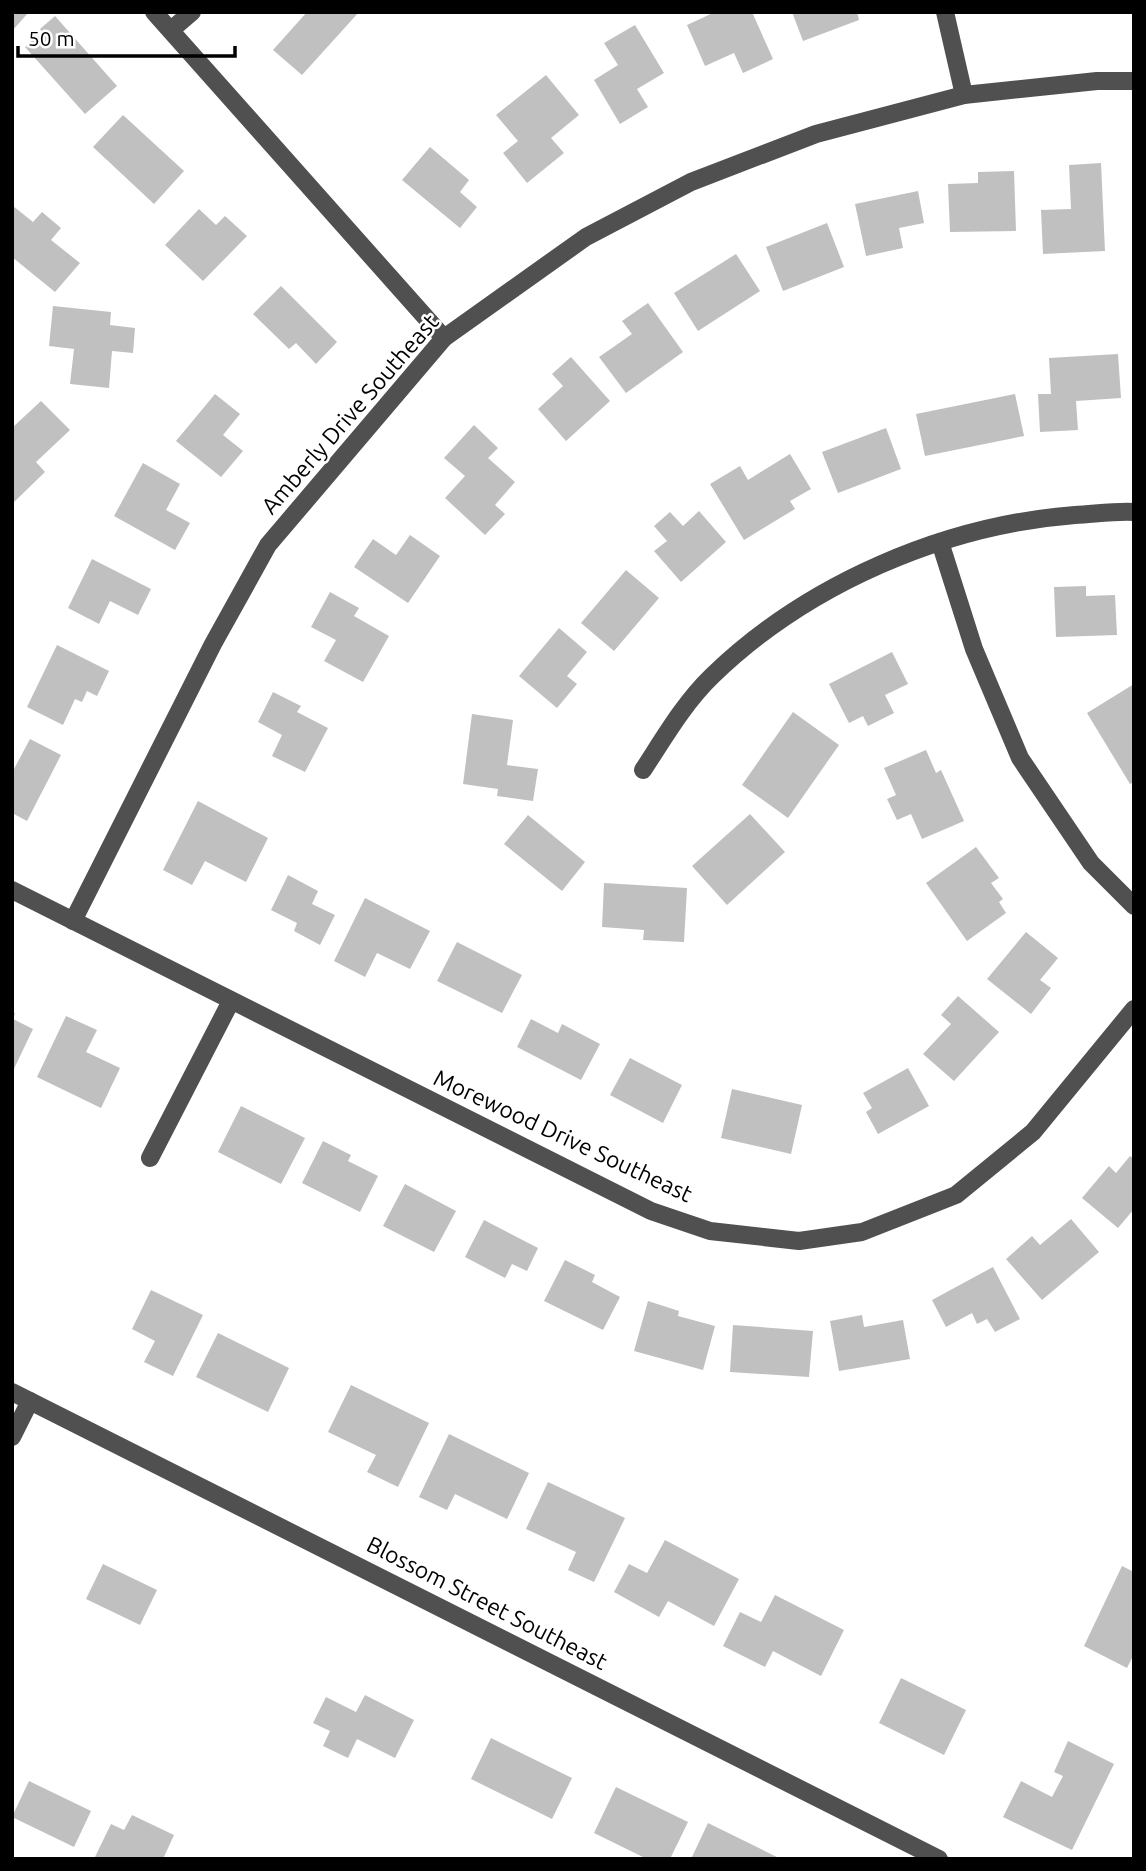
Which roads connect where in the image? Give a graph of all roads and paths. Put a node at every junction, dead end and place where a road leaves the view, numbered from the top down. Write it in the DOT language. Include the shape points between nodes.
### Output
graph roads {
  1 [pos="154,12"];
  2 [pos="192,12"];
  3 [pos="945,12"];
  4 [pos="171,30"];
  5 [pos="1134,81"];
  6 [pos="964,95"];
  7 [pos="444,338"];
  8 [pos="1134,513"];
  9 [pos="940,542"];
  10 [pos="643,770"];
  11 [pos="12,890"];
  12 [pos="1134,906"];
  13 [pos="73,920"];
  14 [pos="231,1001"];
  15 [pos="1134,1009"];
  16 [pos="150,1158"];
  17 [pos="12,1392"];
  18 [pos="30,1401"];
  19 [pos="12,1437"];
  20 [pos="939,1859"];
  1 -- 4 [label="street"];
  2 -- 4 [label="street"];
  3 -- 6 [label="street"];
  4 -- 7 [label="street"];
  5 -- 6 [label="street, Amberly Drive Southeast"];
  6 -- 7 [label="street, Amberly Drive Southeast" via="816,134 691,182 586,237"];
  7 -- 13 [label="street, Amberly Drive Southeast" via="268,545"];
  8 -- 9 [label="street" via="1030,519"];
  9 -- 10 [label="street" via="846,580 774,623 712,677 679,715"];
  9 -- 12 [label="street" via="974,649 1020,758 1091,863"];
  11 -- 13 [label="street, Morewood Drive Southeast"];
  13 -- 14 [label="street, Morewood Drive Southeast"];
  14 -- 15 [label="street, Morewood Drive Southeast" via="651,1211 710,1231 799,1241 862,1232 956,1195 1033,1132"];
  14 -- 16 [label="street"];
  17 -- 18 [label="street, Blossom Street Southeast"];
  18 -- 19 [label="street"];
  18 -- 20 [label="street, Blossom Street Southeast"];
}
